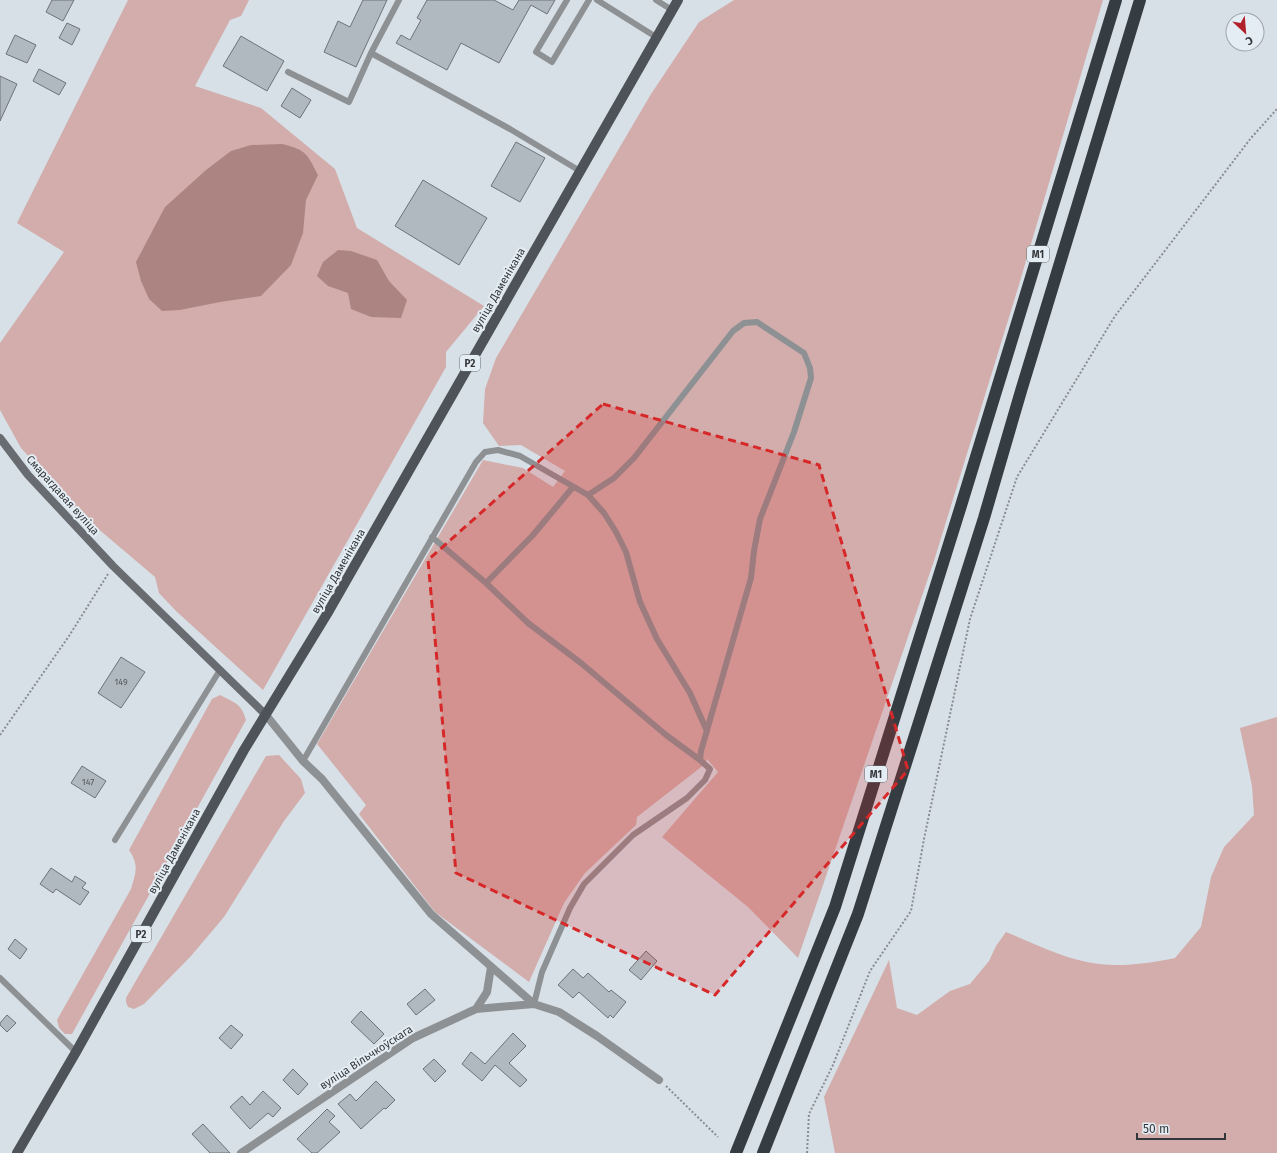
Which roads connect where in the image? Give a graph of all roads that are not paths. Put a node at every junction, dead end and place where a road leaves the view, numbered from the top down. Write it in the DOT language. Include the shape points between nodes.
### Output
graph roads {
  1 [pos="399,0"];
  2 [pos="567,0"];
  3 [pos="589,0"];
  4 [pos="597,0"];
  5 [pos="611,0"];
  6 [pos="656,0"];
  7 [pos="678,0"];
  8 [pos="1116,0"];
  9 [pos="1140,0"];
  10 [pos="608,7"];
  11 [pos="672,10"];
  12 [pos="656,38"];
  13 [pos="371,52"];
  14 [pos="288,72"];
  15 [pos="580,171"];
  16 [pos="0,438"];
  17 [pos="573,487"];
  18 [pos="588,495"];
  19 [pos="432,537"];
  20 [pos="486,583"];
  21 [pos="220,670"];
  22 [pos="266,715"];
  23 [pos="707,731"];
  24 [pos="700,760"];
  25 [pos="303,761"];
  26 [pos="115,840"];
  27 [pos="491,967"];
  28 [pos="0,978"];
  29 [pos="534,1004"];
  30 [pos="476,1009"];
  31 [pos="76,1052"];
  32 [pos="659,1080"];
  33 [pos="17,1153"];
  34 [pos="241,1153"];
  35 [pos="736,1153"];
  36 [pos="763,1153"];
  1 -- 13 [label="lane"];
  2 -- 3 [label="lane" via="536,52 552,62"];
  4 -- 10 [label="lane"];
  5 -- 10 [label="lane"];
  6 -- 11 [label="lane"];
  7 -- 11 [label="main road, вуліца Даменікана / Р2"];
  8 -- 35 [label="highway, М1" via="835,906"];
  9 -- 36 [label="highway, М1" via="1020,391 984,518 858,914"];
  10 -- 12 [label="lane"];
  11 -- 12 [label="main road, вуліца Даменікана / Р2"];
  12 -- 15 [label="main road, вуліца Даменікана / Р2"];
  13 -- 14 [label="lane" via="349,102"];
  13 -- 15 [label="lane"];
  15 -- 22 [label="main road, вуліца Даменікана / Р2" via="331,607"];
  16 -- 21 [label="street, Смарагдавая вуліца" via="28,475 113,566"];
  17 -- 18 [label="lane"];
  17 -- 19 [label="lane" via="520,456 498,450 485,452 476,462"];
  17 -- 20 [label="lane"];
  18 -- 23 [label="lane" via="616,532 626,552 640,602 657,639 690,693"];
  18 -- 23 [label="lane" via="614,478 634,458 733,330 744,323 756,322 804,354 811,378 794,432 760,518 751,578"];
  19 -- 20 [label="lane"];
  19 -- 25 [label="lane"];
  20 -- 24 [label="lane" via="528,623"];
  21 -- 22 [label="street, Смарагдавая вуліца"];
  21 -- 26 [label="lane"];
  22 -- 25 [label="street"];
  22 -- 31 [label="main road, вуліца Даменікана / Р2"];
  23 -- 24 [label="lane"];
  24 -- 29 [label="lane" via="710,769 705,780 687,798 633,835 584,884 570,908 542,972"];
  25 -- 27 [label="street" via="322,779 431,914"];
  27 -- 29 [label="street"];
  27 -- 30 [label="street" via="487,992"];
  28 -- 31 [label="lane"];
  29 -- 30 [label="street, вуліца Вільчкоўскага"];
  29 -- 32 [label="street, вуліца Вільчкоўскага" via="559,1012"];
  30 -- 34 [label="street, вуліца Вільчкоўскага" via="413,1038"];
  31 -- 33 [label="main road, вуліца Даменікана / Р2"];
}
